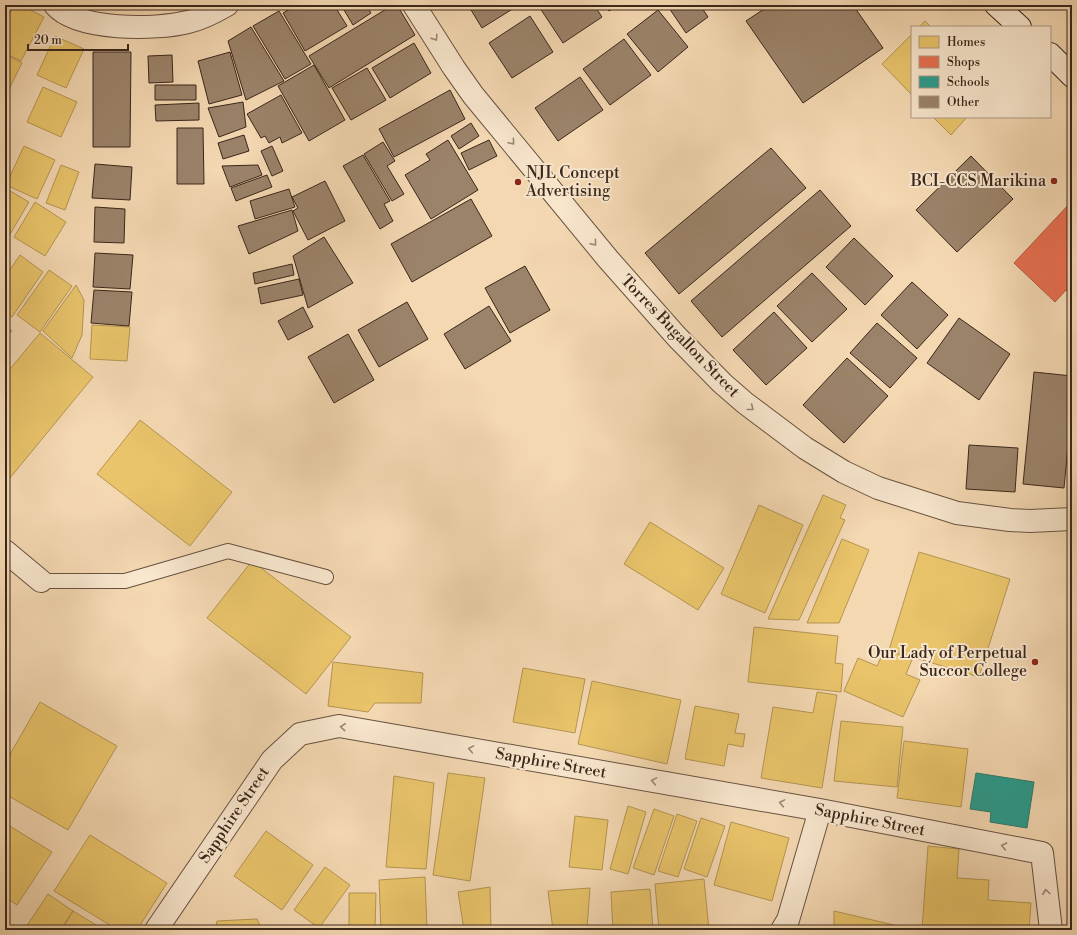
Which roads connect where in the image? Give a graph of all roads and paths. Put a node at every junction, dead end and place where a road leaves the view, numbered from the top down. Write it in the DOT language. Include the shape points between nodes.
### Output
graph roads {
  1 [pos="55,5"];
  2 [pos="227,5"];
  3 [pos="414,5"];
  4 [pos="996,5"];
  5 [pos="1019,26"];
  6 [pos="1051,55"];
  7 [pos="1072,76"];
  8 [pos="1072,519"];
  9 [pos="5,551"];
  10 [pos="326,577"];
  11 [pos="41,582"];
  12 [pos="820,810"];
  13 [pos="156,930"];
  14 [pos="782,930"];
  15 [pos="1051,930"];
  1 -- 2 [label="street" via="60,11 83,20 141,28 188,22"];
  3 -- 8 [label="street, Torres Bugallon Street, one-way" via="473,96 608,259 677,337 745,403 805,448 844,472 878,488 957,513 1030,521"];
  4 -- 5 [label="street"];
  6 -- 7 [label="street"];
  9 -- 11 [label="street"];
  10 -- 11 [label="lane" via="228,551 125,581"];
  12 -- 13 [label="street, Sapphire Street, one-way" via="339,726 300,734 272,760"];
  12 -- 14 [label="street" via="788,920"];
  15 -- 12 [label="street, Sapphire Street, one-way" via="1042,853"];
}
